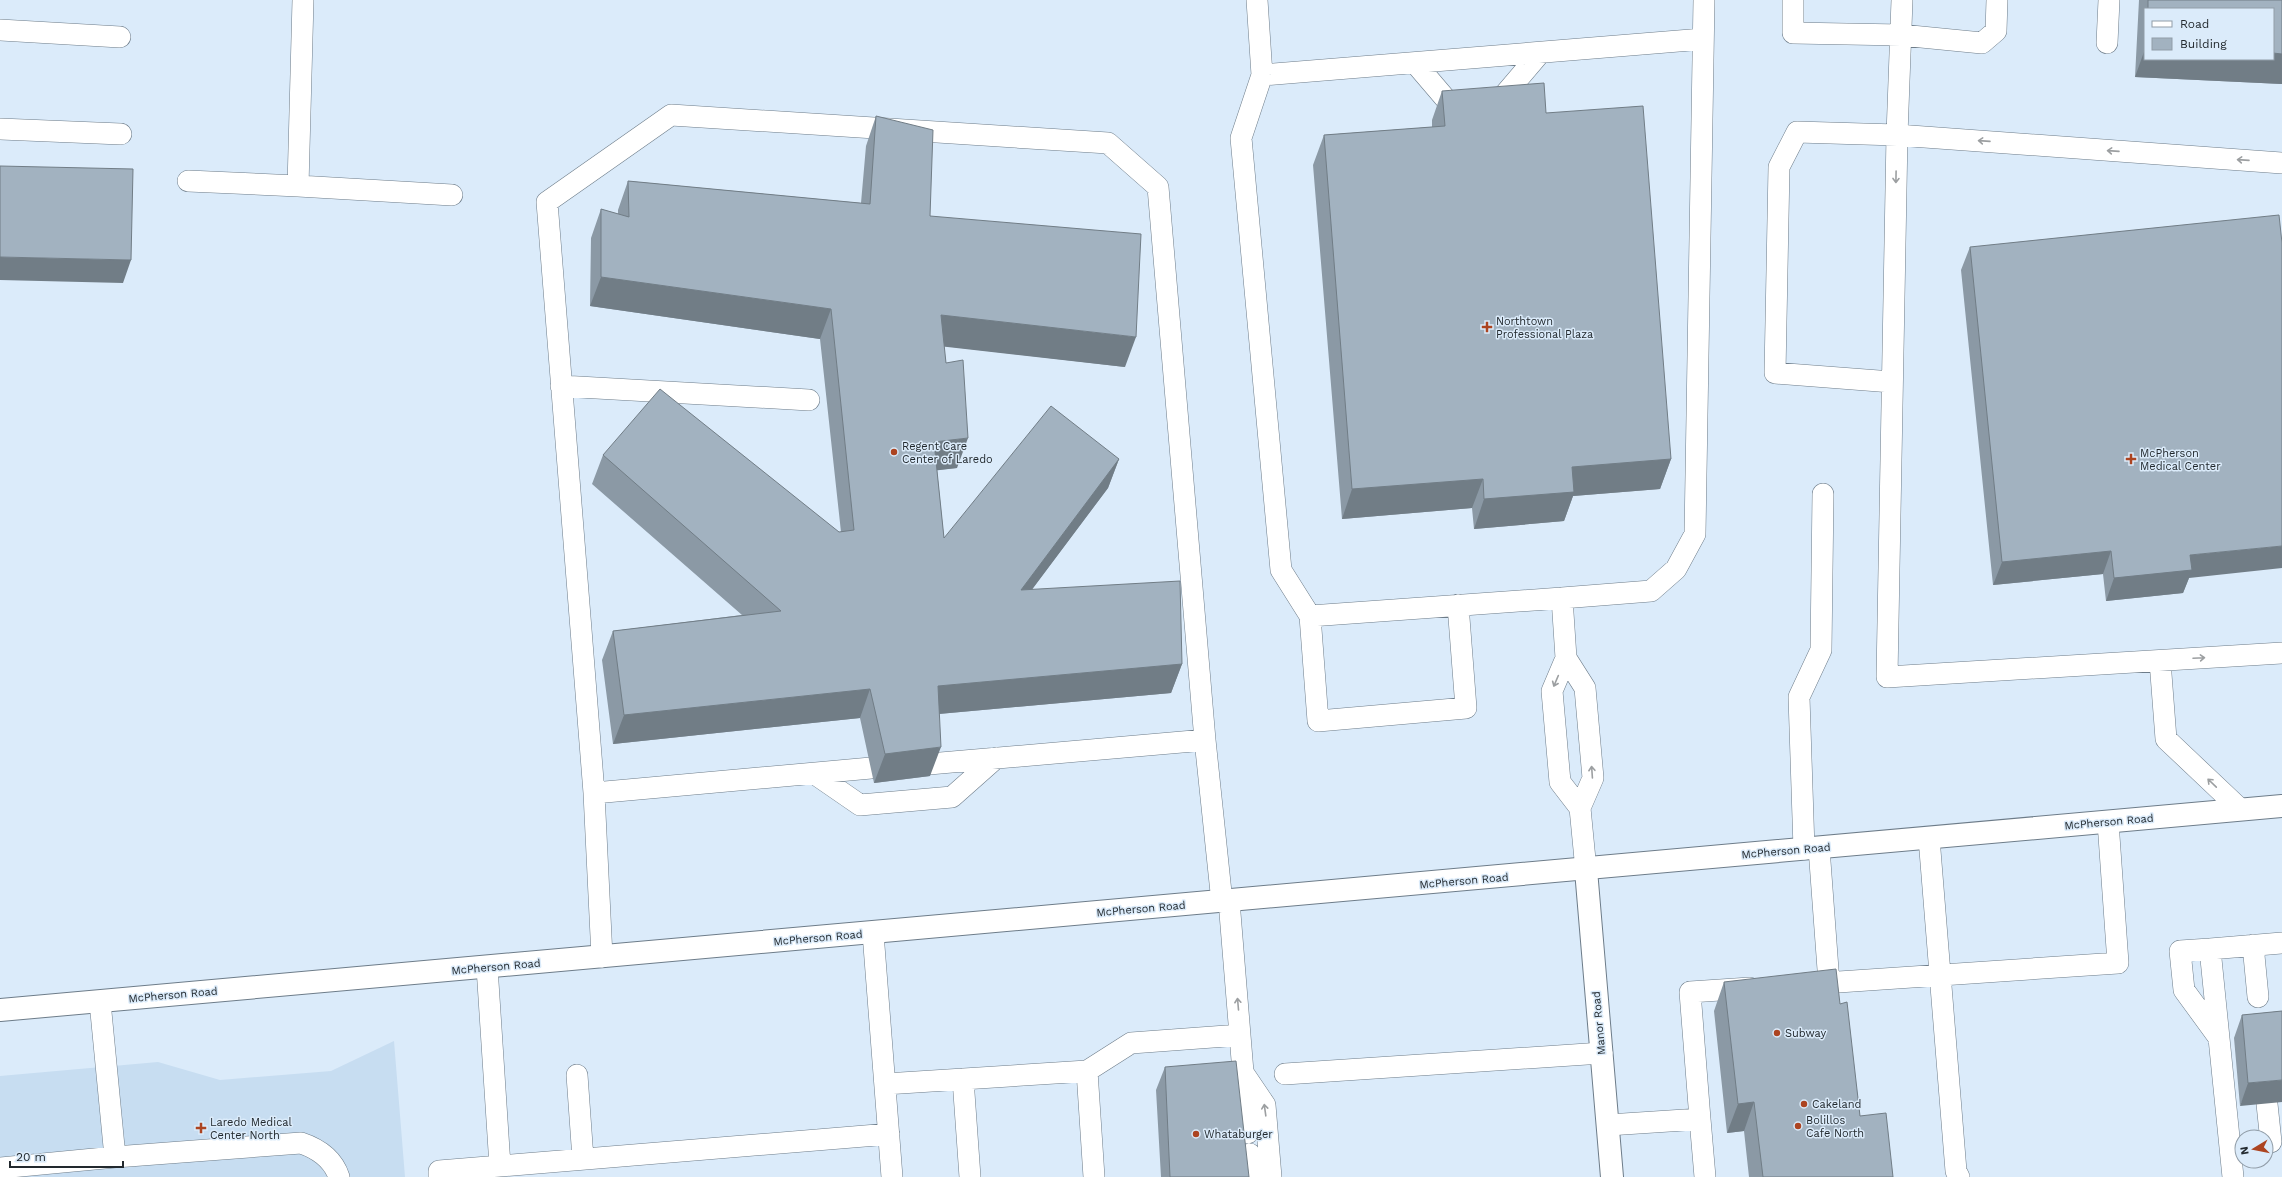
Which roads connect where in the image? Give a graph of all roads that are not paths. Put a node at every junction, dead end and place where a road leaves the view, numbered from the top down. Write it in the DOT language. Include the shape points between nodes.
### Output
graph roads {
  1 [pos="303,0"];
  2 [pos="1257,0"];
  3 [pos="1704,0"];
  4 [pos="1793,0"];
  5 [pos="1902,0"];
  6 [pos="1997,0"];
  7 [pos="2109,0"];
  8 [pos="0,30"];
  9 [pos="1901,35"];
  10 [pos="120,37"];
  11 [pos="1703,39"];
  12 [pos="2107,43"];
  13 [pos="1540,52"];
  14 [pos="1415,63"];
  15 [pos="1262,75"];
  16 [pos="0,129"];
  17 [pos="121,134"];
  18 [pos="1896,134"];
  19 [pos="2282,163"];
  20 [pos="188,180"];
  21 [pos="298,186"];
  22 [pos="452,195"];
  23 [pos="1892,382"];
  24 [pos="561,386"];
  25 [pos="809,400"];
  26 [pos="1823,494"];
  27 [pos="1562,598"];
  28 [pos="1458,605"];
  29 [pos="1310,616"];
  30 [pos="2282,653"];
  31 [pos="1566,658"];
  32 [pos="2160,660"];
  33 [pos="1205,740"];
  34 [pos="996,758"];
  35 [pos="930,764"];
  36 [pos="871,768"];
  37 [pos="815,774"];
  38 [pos="594,793"];
  39 [pos="2282,806"];
  40 [pos="1580,808"];
  41 [pos="2240,810"];
  42 [pos="2108,822"];
  43 [pos="1929,838"];
  44 [pos="1812,849"];
  45 [pos="1586,870"];
  46 [pos="1226,902"];
  47 [pos="873,933"];
  48 [pos="2282,943"];
  49 [pos="2253,945"];
  50 [pos="2210,949"];
  51 [pos="602,957"];
  52 [pos="487,967"];
  53 [pos="1940,975"];
  54 [pos="1829,983"];
  55 [pos="1790,985"];
  56 [pos="1767,987"];
  57 [pos="2258,997"];
  58 [pos="100,1002"];
  59 [pos="0,1010"];
  60 [pos="1240,1035"];
  61 [pos="2219,1039"];
  62 [pos="1602,1053"];
  63 [pos="1087,1071"];
  64 [pos="1243,1071"];
  65 [pos="1285,1074"];
  66 [pos="578,1075"];
  67 [pos="964,1080"];
  68 [pos="885,1084"];
  69 [pos="2267,1104"];
  70 [pos="1700,1119"];
  71 [pos="1608,1125"];
  72 [pos="2271,1129"];
  73 [pos="1248,1133"];
  74 [pos="2234,1133"];
  75 [pos="889,1134"];
  76 [pos="1250,1154"];
  77 [pos="115,1157"];
  78 [pos="583,1159"];
  79 [pos="500,1166"];
  80 [pos="2234,1166"];
  81 [pos="0,1168"];
  82 [pos="339,1177"];
  83 [pos="439,1177"];
  84 [pos="892,1177"];
  85 [pos="970,1177"];
  86 [pos="1094,1177"];
  87 [pos="1252,1177"];
  88 [pos="1271,1177"];
  89 [pos="1612,1177"];
  90 [pos="1705,1177"];
  91 [pos="1958,1177"];
  92 [pos="2233,1177"];
  1 -- 21 [label="lane"];
  2 -- 15 [label="lane"];
  3 -- 11 [label="lane"];
  4 -- 9 [label="lane" via="1793,33"];
  5 -- 9 [label="lane"];
  6 -- 9 [label="lane" via="1996,31 1982,43"];
  7 -- 12 [label="lane"];
  8 -- 10 [label="lane"];
  9 -- 18 [label="lane"];
  11 -- 13 [label="lane"];
  11 -- 27 [label="lane" via="1695,534 1676,569 1651,591"];
  13 -- 14 [label="lane"];
  13 -- 14 [label="lane" via="1500,100 1450,104"];
  14 -- 15 [label="lane"];
  15 -- 29 [label="lane" via="1241,138 1281,570"];
  16 -- 17 [label="lane"];
  19 -- 18 [label="lane, one-way"];
  18 -- 23 [label="lane, one-way"];
  18 -- 23 [label="lane" via="1797,132 1779,167 1775,365 1775,373"];
  20 -- 21 [label="lane"];
  21 -- 22 [label="lane"];
  23 -- 32 [label="lane" via="1887,677"];
  24 -- 25 [label="lane"];
  24 -- 33 [label="lane" via="547,202 671,115 1108,143 1158,187"];
  24 -- 38 [label="lane"];
  26 -- 44 [label="lane" via="1821,650 1799,697"];
  27 -- 28 [label="lane"];
  27 -- 31 [label="lane"];
  28 -- 29 [label="lane"];
  28 -- 29 [label="lane" via="1466,708 1318,721"];
  32 -- 30 [label="lane, one-way"];
  40 -- 31 [label="lane, one-way" via="1593,778 1585,688"];
  31 -- 40 [label="lane, one-way" via="1552,692 1560,782"];
  41 -- 32 [label="lane, one-way" via="2166,740"];
  33 -- 34 [label="lane"];
  33 -- 46 [label="lane"];
  34 -- 35 [label="lane"];
  34 -- 37 [label="lane" via="952,797 860,805"];
  36 -- 37 [label="lane"];
  37 -- 38 [label="lane"];
  38 -- 51 [label="lane"];
  39 -- 41 [label="main road, McPherson Road"];
  40 -- 45 [label="lane"];
  41 -- 42 [label="main road, McPherson Road"];
  42 -- 43 [label="main road, McPherson Road"];
  42 -- 53 [label="lane" via="2118,963"];
  43 -- 44 [label="main road, McPherson Road"];
  43 -- 53 [label="lane"];
  44 -- 45 [label="main road, McPherson Road"];
  44 -- 54 [label="lane"];
  45 -- 46 [label="main road, McPherson Road"];
  45 -- 62 [label="main road, Manor Road"];
  46 -- 47 [label="main road, McPherson Road"];
  60 -- 46 [label="lane, one-way"];
  47 -- 51 [label="main road, McPherson Road"];
  47 -- 68 [label="lane"];
  48 -- 49 [label="lane"];
  49 -- 50 [label="lane"];
  49 -- 57 [label="lane"];
  50 -- 61 [label="lane"];
  50 -- 61 [label="lane" via="2180,951 2184,990"];
  51 -- 52 [label="main road, McPherson Road"];
  52 -- 58 [label="main road, McPherson Road"];
  52 -- 79 [label="lane"];
  53 -- 54 [label="lane"];
  53 -- 91 [label="lane"];
  54 -- 55 [label="lane"];
  56 -- 70 [label="lane" via="1690,992"];
  58 -- 59 [label="main road, McPherson Road"];
  58 -- 77 [label="lane"];
  60 -- 63 [label="lane" via="1131,1043"];
  60 -- 64 [label="lane"];
  61 -- 74 [label="lane"];
  62 -- 65 [label="lane"];
  62 -- 71 [label="main road, Manor Road"];
  63 -- 67 [label="lane"];
  63 -- 86 [label="lane"];
  64 -- 73 [label="lane"];
  88 -- 64 [label="lane, one-way" via="1265,1105"];
  66 -- 78 [label="lane"];
  67 -- 68 [label="lane"];
  67 -- 85 [label="lane"];
  68 -- 75 [label="lane"];
  69 -- 72 [label="lane"];
  70 -- 71 [label="lane"];
  70 -- 90 [label="lane"];
  71 -- 89 [label="main road, Manor Road"];
  75 -- 78 [label="lane"];
  75 -- 84 [label="lane"];
  76 -- 87 [label="lane"];
  77 -- 81 [label="lane"];
  77 -- 82 [label="lane" via="301,1143 315,1147 327,1157 336,1168"];
  78 -- 79 [label="lane"];
  79 -- 83 [label="lane" via="439,1171"];
  80 -- 92 [label="lane"];
}
